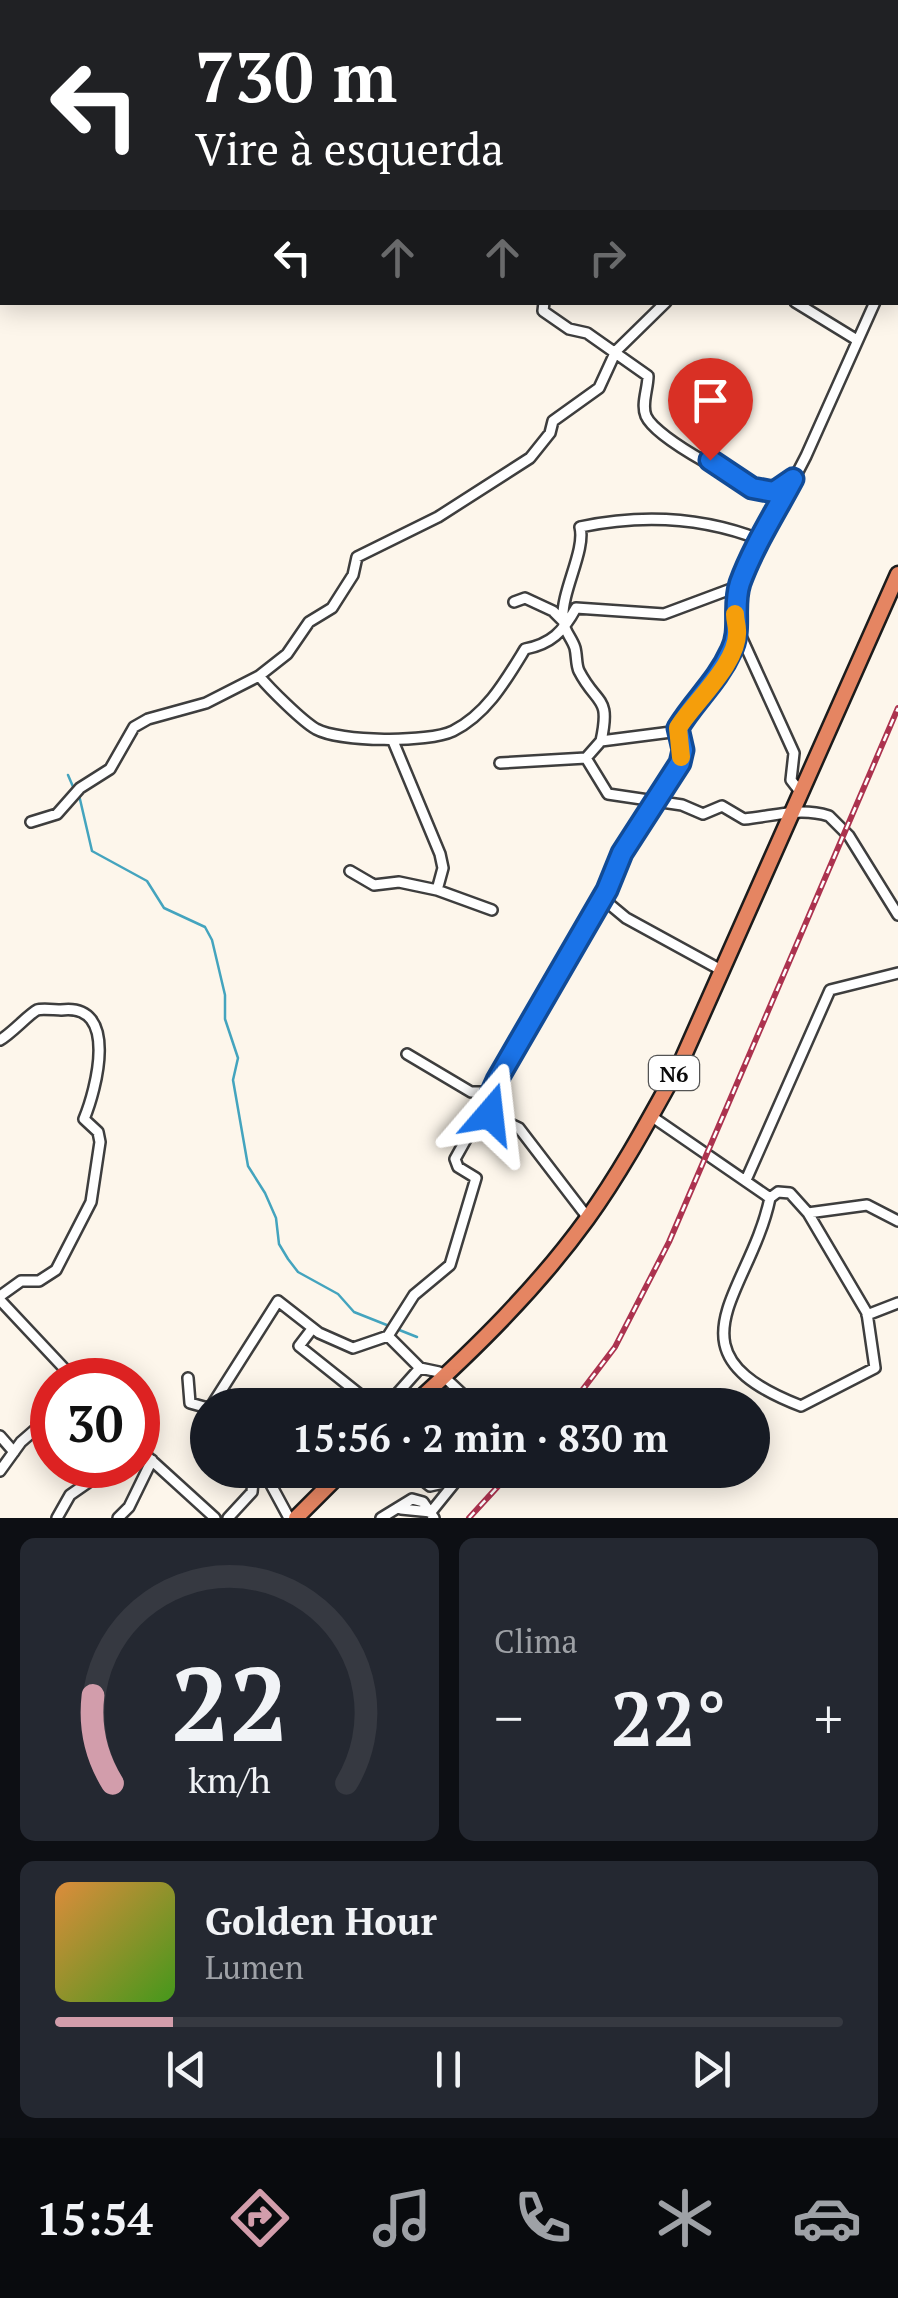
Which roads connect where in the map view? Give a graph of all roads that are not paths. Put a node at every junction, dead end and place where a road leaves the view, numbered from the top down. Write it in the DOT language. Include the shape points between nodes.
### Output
graph roads {
  1 [pos="544,305"];
  2 [pos="663,305"];
  3 [pos="799,305"];
  4 [pos="874,305"];
  5 [pos="857,340"];
  6 [pos="614,354"];
  7 [pos="793,479"];
  8 [pos="761,540"];
  9 [pos="898,574"];
  10 [pos="739,586"];
  11 [pos="898,594"];
  12 [pos="514,602"];
  13 [pos="564,625"];
  14 [pos="738,632"];
  15 [pos="507,657"];
  16 [pos="518,660"];
  17 [pos="258,676"];
  18 [pos="849,686"];
  19 [pos="679,731"];
  20 [pos="393,741"];
  21 [pos="602,741"];
  22 [pos="586,758"];
  23 [pos="500,763"];
  24 [pos="801,793"];
  25 [pos="654,803"];
  26 [pos="792,809"];
  27 [pos="30,822"];
  28 [pos="350,870"];
  29 [pos="437,890"];
  30 [pos="602,898"];
  31 [pos="492,910"];
  32 [pos="898,916"];
  33 [pos="721,970"];
  34 [pos="898,973"];
  35 [pos="0,1040"];
  36 [pos="406,1054"];
  37 [pos="490,1095"];
  38 [pos="484,1114"];
  39 [pos="650,1116"];
  40 [pos="746,1180"];
  41 [pos="770,1198"];
  42 [pos="808,1213"];
  43 [pos="588,1218"];
  44 [pos="898,1221"];
  45 [pos="0,1298"];
  46 [pos="898,1303"];
  47 [pos="867,1316"];
  48 [pos="312,1329"];
  49 [pos="388,1336"];
  50 [pos="55,1358"];
  51 [pos="420,1368"];
  52 [pos="444,1376"];
  53 [pos="188,1378"];
  54 [pos="222,1388"];
  55 [pos="352,1388"];
  56 [pos="402,1388"];
  57 [pos="431,1388"];
  58 [pos="456,1388"];
  59 [pos="190,1404"];
  60 [pos="0,1436"];
  61 [pos="30,1436"];
  62 [pos="14,1452"];
  63 [pos="160,1467"];
  64 [pos="0,1471"];
  65 [pos="79,1488"];
  66 [pos="138,1488"];
  67 [pos="252,1488"];
  68 [pos="275,1488"];
  69 [pos="326,1488"];
  70 [pos="451,1488"];
  71 [pos="432,1515"];
  72 [pos="298,1516"];
  73 [pos="57,1518"];
  74 [pos="118,1518"];
  75 [pos="215,1518"];
  76 [pos="228,1518"];
  77 [pos="380,1518"];
  1 -- 6 [label="street" via="569,330 587,333"];
  2 -- 6 [label="street"];
  3 -- 5 [label="street"];
  4 -- 5 [label="street"];
  5 -- 7 [label="street"];
  6 -- 7 [label="street" via="648,376 644,408 661,435 752,488 774,492"];
  6 -- 17 [label="street" via="599,388 553,421 530,458 438,518 357,557 332,608"];
  7 -- 8 [label="street"];
  8 -- 10 [label="street"];
  8 -- 13 [label="street" via="675,518 580,527"];
  9 -- 18 [label="highway, N6"];
  10 -- 13 [label="street" via="664,614 576,608"];
  10 -- 14 [label="street"];
  11 -- 18 [label="highway, N6"];
  12 -- 13 [label="street" via="524,598 553,611"];
  13 -- 16 [label="street"];
  13 -- 21 [label="street" via="578,670 604,702"];
  14 -- 19 [label="street" via="708,693"];
  14 -- 24 [label="street" via="780,714 794,753 791,780"];
  15 -- 16 [label="street"];
  16 -- 20 [label="street" via="490,701 450,733"];
  17 -- 20 [label="street" via="315,728"];
  17 -- 27 [label="street" via="206,703 148,718 134,727 110,769 57,814"];
  18 -- 24 [label="highway, N6"];
  19 -- 21 [label="street"];
  19 -- 25 [label="street" via="680,763"];
  20 -- 29 [label="street" via="440,854 444,868"];
  21 -- 22 [label="street"];
  22 -- 23 [label="street"];
  22 -- 25 [label="street" via="608,794"];
  24 -- 26 [label="highway, N6"];
  25 -- 26 [label="street" via="702,814 722,806 744,819"];
  25 -- 30 [label="street"];
  26 -- 32 [label="street" via="823,814 844,830"];
  26 -- 33 [label="highway, N6"];
  28 -- 29 [label="street" via="374,886 399,882"];
  29 -- 31 [label="street"];
  30 -- 33 [label="street"];
  30 -- 37 [label="street"];
  33 -- 39 [label="highway, N6"];
  34 -- 40 [label="street" via="830,990"];
  35 -- 45 [label="street" via="38,1010 68,1008 86,1016 102,1048 84,1118 100,1142 85,1218 56,1270 21,1280"];
  36 -- 37 [label="street" via="471,1092"];
  37 -- 38 [label="street"];
  38 -- 43 [label="street" via="519,1128"];
  38 -- 49 [label="street" via="455,1159 476,1178 450,1266 414,1295"];
  39 -- 40 [label="street"];
  39 -- 43 [label="highway, N6"];
  40 -- 41 [label="street"];
  41 -- 42 [label="street" via="790,1192"];
  41 -- 47 [label="street" via="725,1314 721,1338 729,1360 774,1396 801,1406 875,1368"];
  42 -- 44 [label="street" via="867,1205"];
  42 -- 47 [label="street"];
  43 -- 52 [label="highway, N6" via="541,1277"];
  45 -- 50 [label="street"];
  46 -- 47 [label="street"];
  48 -- 49 [label="street" via="354,1348"];
  48 -- 54 [label="street" via="278,1300"];
  48 -- 55 [label="street" via="299,1346"];
  49 -- 51 [label="street"];
  51 -- 52 [label="street"];
  51 -- 56 [label="street"];
  52 -- 57 [label="highway, N6"];
  52 -- 58 [label="street"];
  53 -- 59 [label="street"];
  60 -- 62 [label="street"];
  61 -- 62 [label="street"];
  62 -- 64 [label="street"];
  63 -- 75 [label="street"];
  65 -- 73 [label="street"];
  66 -- 74 [label="street"];
  67 -- 76 [label="street"];
  68 -- 72 [label="street"];
  69 -- 72 [label="highway"];
  70 -- 71 [label="street"];
  71 -- 77 [label="street" via="412,1499"];
}
